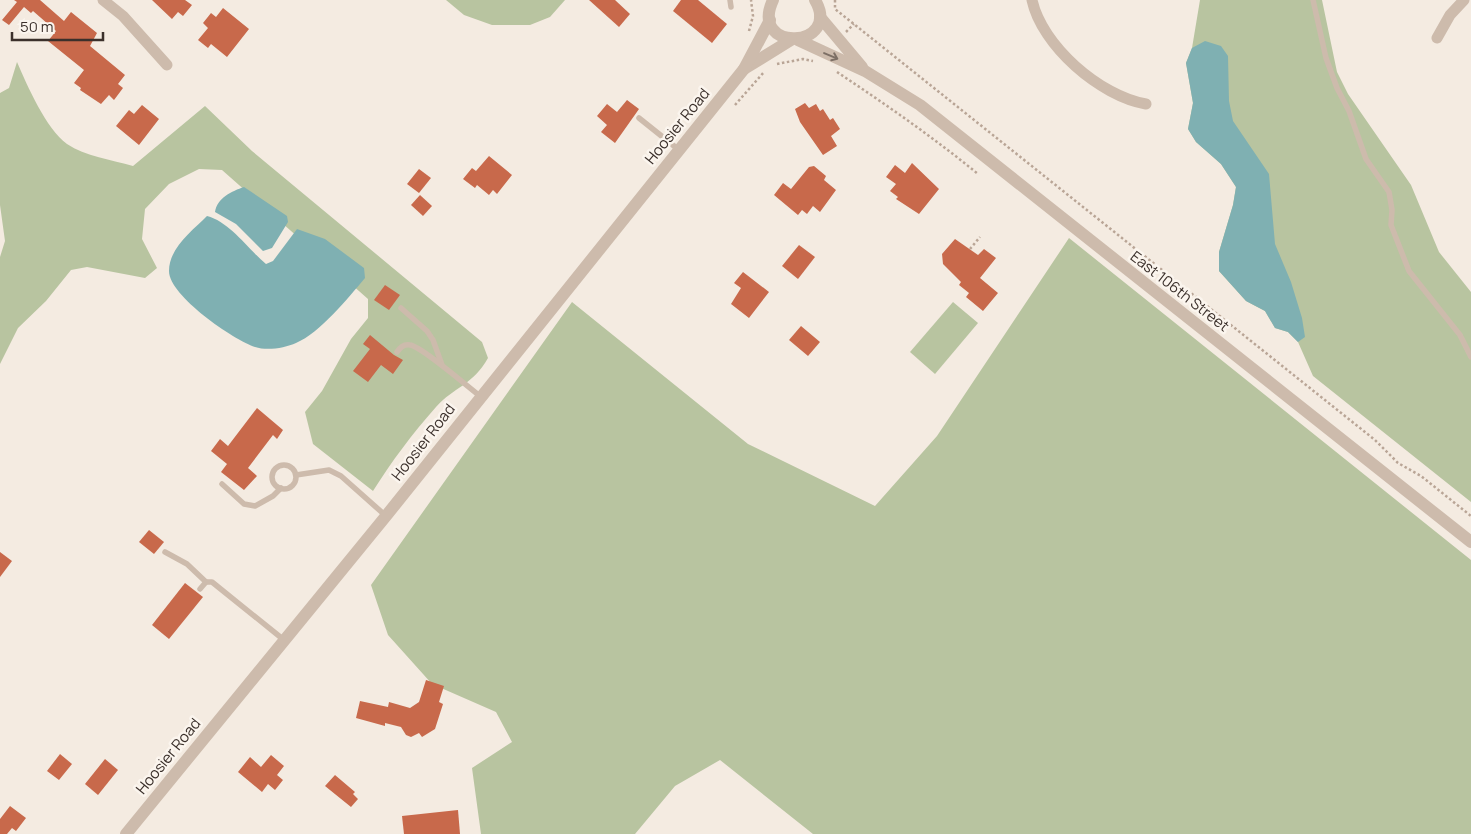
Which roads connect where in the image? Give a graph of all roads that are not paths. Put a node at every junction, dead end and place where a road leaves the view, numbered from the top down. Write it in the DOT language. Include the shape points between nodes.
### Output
graph roads {
  1 [pos="103,0"];
  2 [pos="730,0"];
  3 [pos="1032,0"];
  4 [pos="1313,0"];
  5 [pos="1464,0"];
  6 [pos="817,1"];
  7 [pos="731,7"];
  8 [pos="770,7"];
  9 [pos="820,17"];
  10 [pos="1437,38"];
  11 [pos="795,40"];
  12 [pos="167,65"];
  13 [pos="744,69"];
  14 [pos="865,71"];
  15 [pos="1146,104"];
  16 [pos="639,118"];
  17 [pos="679,150"];
  18 [pos="401,308"];
  19 [pos="397,352"];
  20 [pos="1471,357"];
  21 [pos="442,367"];
  22 [pos="480,396"];
  23 [pos="296,475"];
  24 [pos="222,484"];
  25 [pos="280,488"];
  26 [pos="386,516"];
  27 [pos="1471,542"];
  28 [pos="165,552"];
  29 [pos="206,582"];
  30 [pos="200,589"];
  31 [pos="284,640"];
  32 [pos="126,834"];
  1 -- 12 [label="street" via="123,16"];
  2 -- 7 [label="lane"];
  3 -- 15 [label="street" via="1048,38 1060,51 1106,89"];
  4 -- 20 [label="lane" via="1326,58 1337,88 1366,159 1389,192 1391,225 1409,271 1460,335"];
  5 -- 10 [label="street" via="1450,15"];
  6 -- 9 [label="street"];
  8 -- 11 [label="street, East 106th Street" via="775,31 782,37"];
  8 -- 13 [label="street, Hoosier Road"];
  9 -- 11 [label="street, Hoosier Road" via="810,34"];
  9 -- 14 [label="street, East 106th Street"];
  11 -- 13 [label="street, Hoosier Road"];
  11 -- 14 [label="street, East 106th Street, one-way"];
  13 -- 17 [label="street, Hoosier Road"];
  14 -- 27 [label="street, East 106th Street" via="920,105"];
  16 -- 17 [label="lane"];
  17 -- 22 [label="street, Hoosier Road"];
  18 -- 21 [label="lane" via="433,340"];
  19 -- 21 [label="lane" via="410,344"];
  21 -- 22 [label="lane"];
  22 -- 26 [label="street, Hoosier Road"];
  23 -- 25 [label="lane" via="293,484"];
  23 -- 25 [label="lane" via="289,466 276,469 273,480"];
  23 -- 26 [label="lane" via="329,470 341,476"];
  24 -- 25 [label="lane" via="244,504 255,506"];
  26 -- 31 [label="street, Hoosier Road"];
  28 -- 29 [label="lane" via="187,564"];
  29 -- 30 [label="lane"];
  29 -- 31 [label="lane" via="212,582"];
  31 -- 32 [label="street, Hoosier Road"];
}
